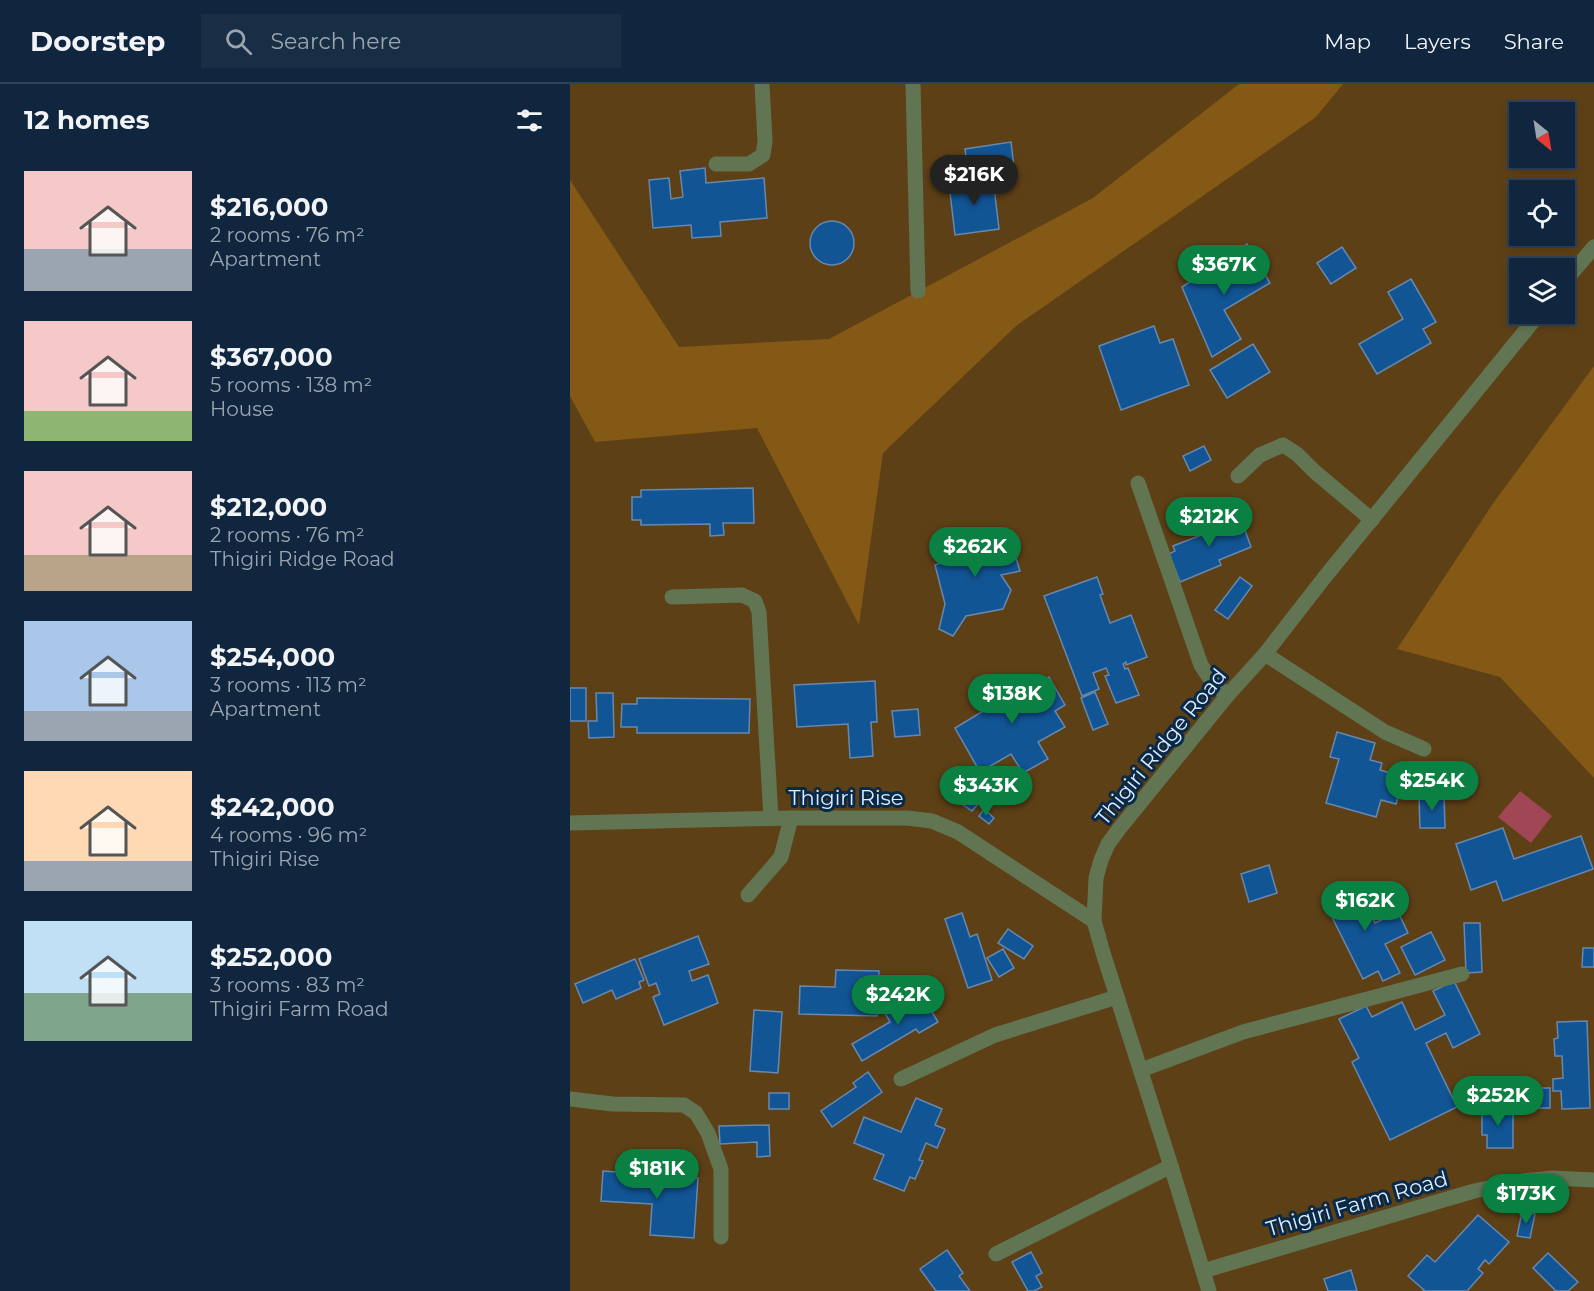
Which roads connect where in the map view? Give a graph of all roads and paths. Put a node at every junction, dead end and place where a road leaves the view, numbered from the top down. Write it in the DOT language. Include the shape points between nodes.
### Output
graph roads {
  1 [pos="762,84"];
  2 [pos="913,84"];
  3 [pos="716,165"];
  4 [pos="1594,247"];
  5 [pos="1575,269"];
  6 [pos="918,291"];
  7 [pos="1531,324"];
  8 [pos="1238,476"];
  9 [pos="1138,483"];
  10 [pos="1372,520"];
  11 [pos="672,597"];
  12 [pos="1265,654"];
  13 [pos="1227,696"];
  14 [pos="1424,749"];
  15 [pos="771,818"];
  16 [pos="791,818"];
  17 [pos="570,823"];
  18 [pos="748,895"];
  19 [pos="1094,921"];
  20 [pos="1462,974"];
  21 [pos="1118,997"];
  22 [pos="1141,1070"];
  23 [pos="901,1079"];
  24 [pos="570,1100"];
  25 [pos="1172,1166"];
  26 [pos="1594,1180"];
  27 [pos="722,1237"];
  28 [pos="996,1254"];
  29 [pos="1203,1271"];
  30 [pos="1209,1291"];
  1 -- 3 [label="street" via="763,155 748,164"];
  2 -- 6 [label="street"];
  4 -- 5 [label="street"];
  7 -- 10 [label="street, Thigiri Ridge Road"];
  8 -- 10 [label="street" via="1260,455 1283,445"];
  9 -- 13 [label="street" via="1201,665"];
  10 -- 12 [label="street, Thigiri Ridge Road"];
  11 -- 15 [label="street" via="742,595 755,601 759,612"];
  12 -- 13 [label="street, Thigiri Ridge Road"];
  12 -- 14 [label="street" via="1386,732"];
  13 -- 19 [label="street, Thigiri Ridge Road" via="1108,844 1096,878"];
  15 -- 16 [label="street, Thigiri Rise"];
  15 -- 17 [label="street, Thigiri Rise"];
  16 -- 18 [label="street" via="781,857"];
  16 -- 19 [label="street, Thigiri Rise" via="932,821 958,831"];
  19 -- 21 [label="street, Thigiri Ridge Road"];
  20 -- 22 [label="street" via="1243,1032"];
  21 -- 22 [label="street, Thigiri Ridge Road"];
  21 -- 23 [label="street" via="995,1035"];
  22 -- 25 [label="street, Thigiri Ridge Road"];
  24 -- 27 [label="street" via="684,1105 696,1113 722,1169"];
  25 -- 28 [label="street"];
  25 -- 29 [label="street, Thigiri Ridge Road"];
  26 -- 29 [label="street, Thigiri Farm Road" via="1552,1178 1474,1191"];
  29 -- 30 [label="street, Thigiri Ridge Road"];
}
